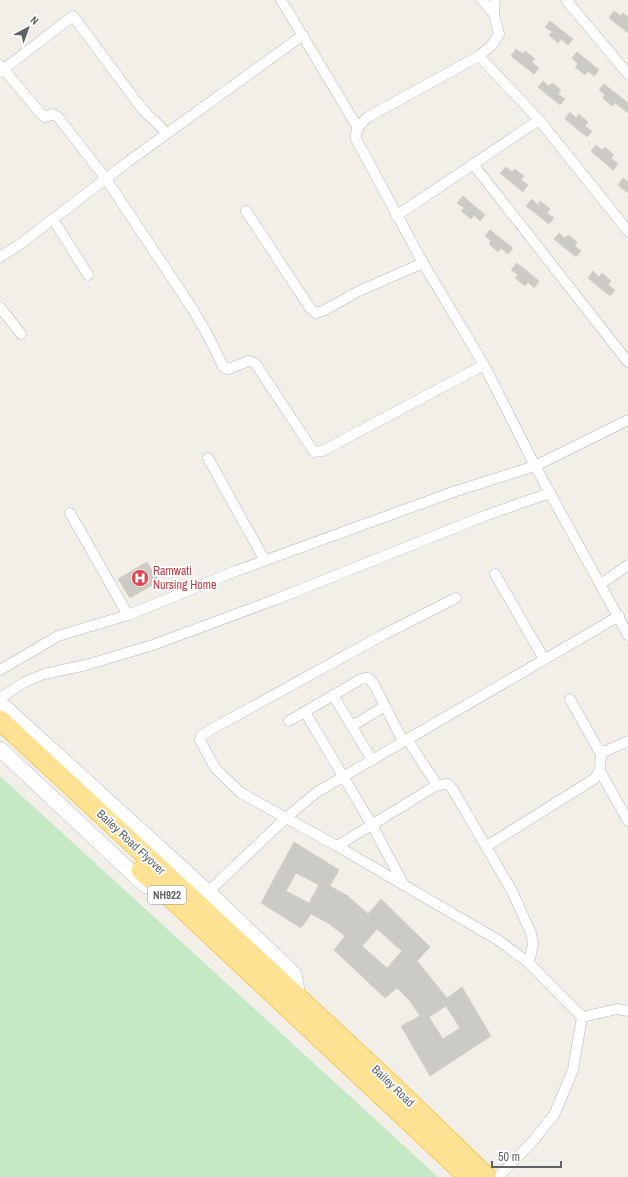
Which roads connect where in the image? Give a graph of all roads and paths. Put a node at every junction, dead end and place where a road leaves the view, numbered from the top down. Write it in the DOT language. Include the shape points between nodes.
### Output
graph roads {
  1 [pos="281,0"];
  2 [pos="482,0"];
  3 [pos="495,0"];
  4 [pos="566,0"];
  5 [pos="494,14"];
  6 [pos="303,35"];
  7 [pos="479,56"];
  8 [pos="1,69"];
  9 [pos="628,74"];
  10 [pos="539,120"];
  11 [pos="358,128"];
  12 [pos="167,133"];
  13 [pos="473,164"];
  14 [pos="106,179"];
  15 [pos="246,212"];
  16 [pos="396,216"];
  17 [pos="54,219"];
  18 [pos="628,231"];
  19 [pos="0,257"];
  20 [pos="423,263"];
  21 [pos="88,275"];
  22 [pos="0,307"];
  23 [pos="21,334"];
  24 [pos="628,362"];
  25 [pos="484,365"];
  26 [pos="628,420"];
  27 [pos="208,458"];
  28 [pos="535,466"];
  29 [pos="550,492"];
  30 [pos="70,513"];
  31 [pos="265,561"];
  32 [pos="628,565"];
  33 [pos="495,574"];
  34 [pos="601,584"];
  35 [pos="456,598"];
  36 [pos="128,615"];
  37 [pos="619,616"];
  38 [pos="628,635"];
  39 [pos="544,659"];
  40 [pos="0,670"];
  41 [pos="333,695"];
  42 [pos="0,698"];
  43 [pos="570,699"];
  44 [pos="0,703"];
  45 [pos="385,706"];
  46 [pos="305,712"];
  47 [pos="0,720"];
  48 [pos="290,721"];
  49 [pos="352,726"];
  50 [pos="0,736"];
  51 [pos="405,740"];
  52 [pos="628,741"];
  53 [pos="0,748"];
  54 [pos="600,752"];
  55 [pos="372,760"];
  56 [pos="600,771"];
  57 [pos="344,776"];
  58 [pos="437,785"];
  59 [pos="72,796"];
  60 [pos="287,817"];
  61 [pos="628,821"];
  62 [pos="372,825"];
  63 [pos="337,846"];
  64 [pos="487,846"];
  65 [pos="404,885"];
  66 [pos="208,892"];
  67 [pos="529,963"];
  68 [pos="294,1004"];
  69 [pos="628,1011"];
  70 [pos="582,1017"];
  71 [pos="468,1177"];
  72 [pos="487,1177"];
  73 [pos="498,1177"];
  1 -- 6 [label="street"];
  2 -- 5 [label="street"];
  3 -- 5 [label="street"];
  4 -- 9 [label="street"];
  5 -- 7 [label="street" via="499,34"];
  6 -- 11 [label="street"];
  6 -- 12 [label="street"];
  7 -- 10 [label="street"];
  7 -- 11 [label="street" via="368,117"];
  8 -- 12 [label="street" via="73,16 142,109"];
  8 -- 14 [label="street" via="42,115 53,114 58,117"];
  10 -- 13 [label="street"];
  10 -- 18 [label="street"];
  11 -- 16 [label="street" via="356,139"];
  12 -- 14 [label="street"];
  13 -- 16 [label="street"];
  13 -- 24 [label="street"];
  14 -- 17 [label="street"];
  14 -- 25 [label="street" via="192,308 223,367 228,369 249,361 254,363 314,452 322,451"];
  15 -- 20 [label="street" via="310,308 316,313"];
  16 -- 20 [label="street"];
  17 -- 19 [label="street"];
  17 -- 21 [label="street"];
  20 -- 25 [label="street"];
  22 -- 23 [label="street"];
  25 -- 28 [label="street"];
  26 -- 28 [label="street"];
  27 -- 31 [label="street"];
  28 -- 29 [label="street"];
  28 -- 31 [label="street"];
  29 -- 34 [label="street"];
  29 -- 42 [label="street" via="153,645 86,665 44,674 23,683"];
  30 -- 36 [label="street"];
  31 -- 36 [label="street"];
  32 -- 34 [label="street"];
  33 -- 39 [label="street"];
  34 -- 37 [label="street"];
  35 -- 60 [label="street" via="383,635 201,736 200,740 215,768 224,777 241,793"];
  36 -- 40 [label="street" via="58,636"];
  37 -- 38 [label="street"];
  37 -- 39 [label="street"];
  39 -- 51 [label="street"];
  41 -- 45 [label="street" via="361,679 368,678"];
  41 -- 46 [label="street"];
  41 -- 49 [label="street"];
  43 -- 54 [label="street"];
  44 -- 66 [label="main road"];
  45 -- 49 [label="street"];
  45 -- 51 [label="street"];
  46 -- 48 [label="street"];
  46 -- 57 [label="street"];
  47 -- 59 [label="highway, Bailey Road Flyover / NH922"];
  49 -- 55 [label="street"];
  50 -- 59 [label="highway, Bailey Road Flyover / NH922"];
  51 -- 55 [label="street"];
  51 -- 58 [label="street"];
  52 -- 54 [label="street"];
  53 -- 68 [label="main road" via="278,1008"];
  54 -- 56 [label="street"];
  55 -- 57 [label="street"];
  56 -- 61 [label="street"];
  56 -- 64 [label="street" via="594,778"];
  57 -- 60 [label="street" via="318,792"];
  57 -- 62 [label="street"];
  58 -- 62 [label="street"];
  58 -- 64 [label="street" via="448,784 453,790"];
  59 -- 68 [label="highway, Bailey Road Flyover / NH922"];
  60 -- 63 [label="street"];
  60 -- 66 [label="street"];
  62 -- 63 [label="street"];
  62 -- 65 [label="street"];
  63 -- 65 [label="street"];
  64 -- 67 [label="street" via="512,890 531,933 533,944"];
  65 -- 67 [label="street" via="498,940"];
  66 -- 68 [label="main road" via="294,974"];
  67 -- 70 [label="street"];
  68 -- 71 [label="highway, Bailey Road / NH922"];
  68 -- 72 [label="highway, Bailey Road / NH922" via="388,1081"];
  69 -- 70 [label="street" via="617,1010"];
  70 -- 73 [label="street" via="573,1070 554,1115"];
}
